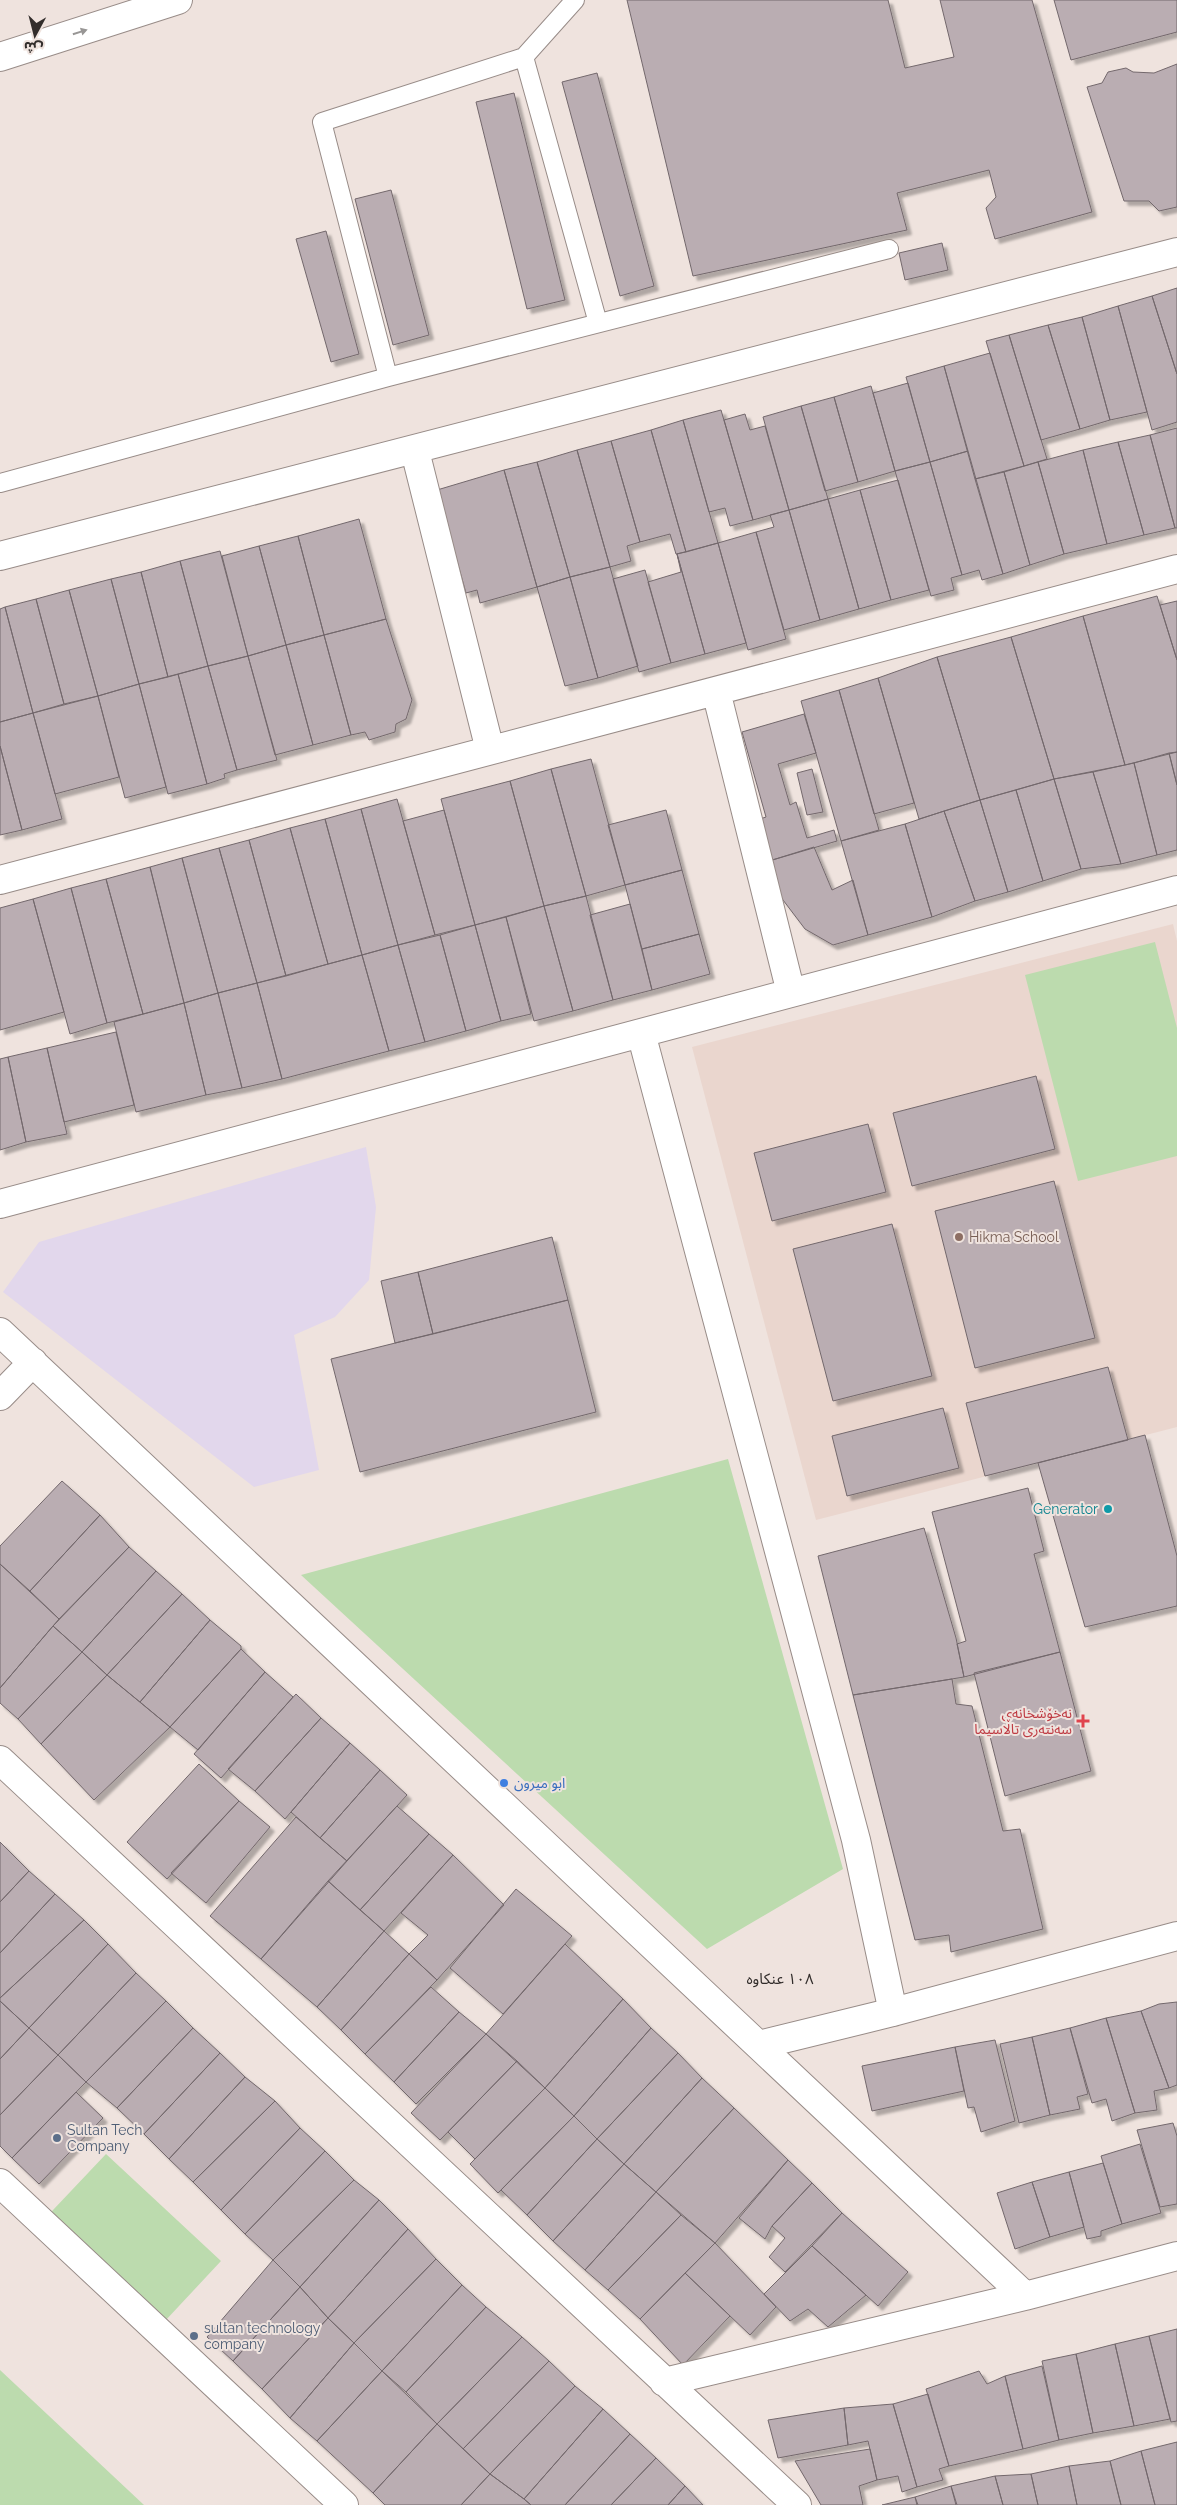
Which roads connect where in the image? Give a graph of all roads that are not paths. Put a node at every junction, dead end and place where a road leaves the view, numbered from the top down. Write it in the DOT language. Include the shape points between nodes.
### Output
graph roads {
  1 [pos="178,0"];
  2 [pos="575,0"];
  3 [pos="0,57"];
  4 [pos="524,57"];
  5 [pos="889,249"];
  6 [pos="1177,252"];
  7 [pos="598,323"];
  8 [pos="388,377"];
  9 [pos="415,451"];
  10 [pos="0,484"];
  11 [pos="0,556"];
  12 [pos="1177,570"];
  13 [pos="716,691"];
  14 [pos="490,750"];
  15 [pos="0,880"];
  16 [pos="1177,890"];
  17 [pos="791,993"];
  18 [pos="641,1033"];
  19 [pos="0,1204"];
  20 [pos="0,1332"];
  21 [pos="33,1362"];
  22 [pos="0,1396"];
  23 [pos="0,1760"];
  24 [pos="1177,1936"];
  25 [pos="893,2012"];
  26 [pos="759,2045"];
  27 [pos="0,2183"];
  28 [pos="1177,2256"];
  29 [pos="1025,2296"];
  30 [pos="664,2382"];
  31 [pos="344,2505"];
  32 [pos="797,2505"];
  3 -- 1 [label="street, one-way"];
  2 -- 4 [label="lane"];
  4 -- 7 [label="lane"];
  4 -- 8 [label="lane" via="322,122"];
  5 -- 7 [label="lane"];
  6 -- 9 [label="street"];
  7 -- 8 [label="lane"];
  8 -- 10 [label="lane"];
  9 -- 11 [label="street"];
  9 -- 14 [label="street"];
  12 -- 13 [label="street"];
  13 -- 14 [label="street"];
  13 -- 17 [label="street"];
  14 -- 15 [label="street"];
  16 -- 17 [label="street"];
  17 -- 18 [label="street"];
  18 -- 19 [label="street"];
  18 -- 25 [label="street" via="856,1840"];
  20 -- 21 [label="street"];
  21 -- 22 [label="street"];
  21 -- 26 [label="street"];
  23 -- 30 [label="street"];
  24 -- 25 [label="street"];
  25 -- 26 [label="street"];
  26 -- 29 [label="street"];
  27 -- 31 [label="street"];
  28 -- 29 [label="street"];
  29 -- 30 [label="street"];
  30 -- 32 [label="street"];
}
